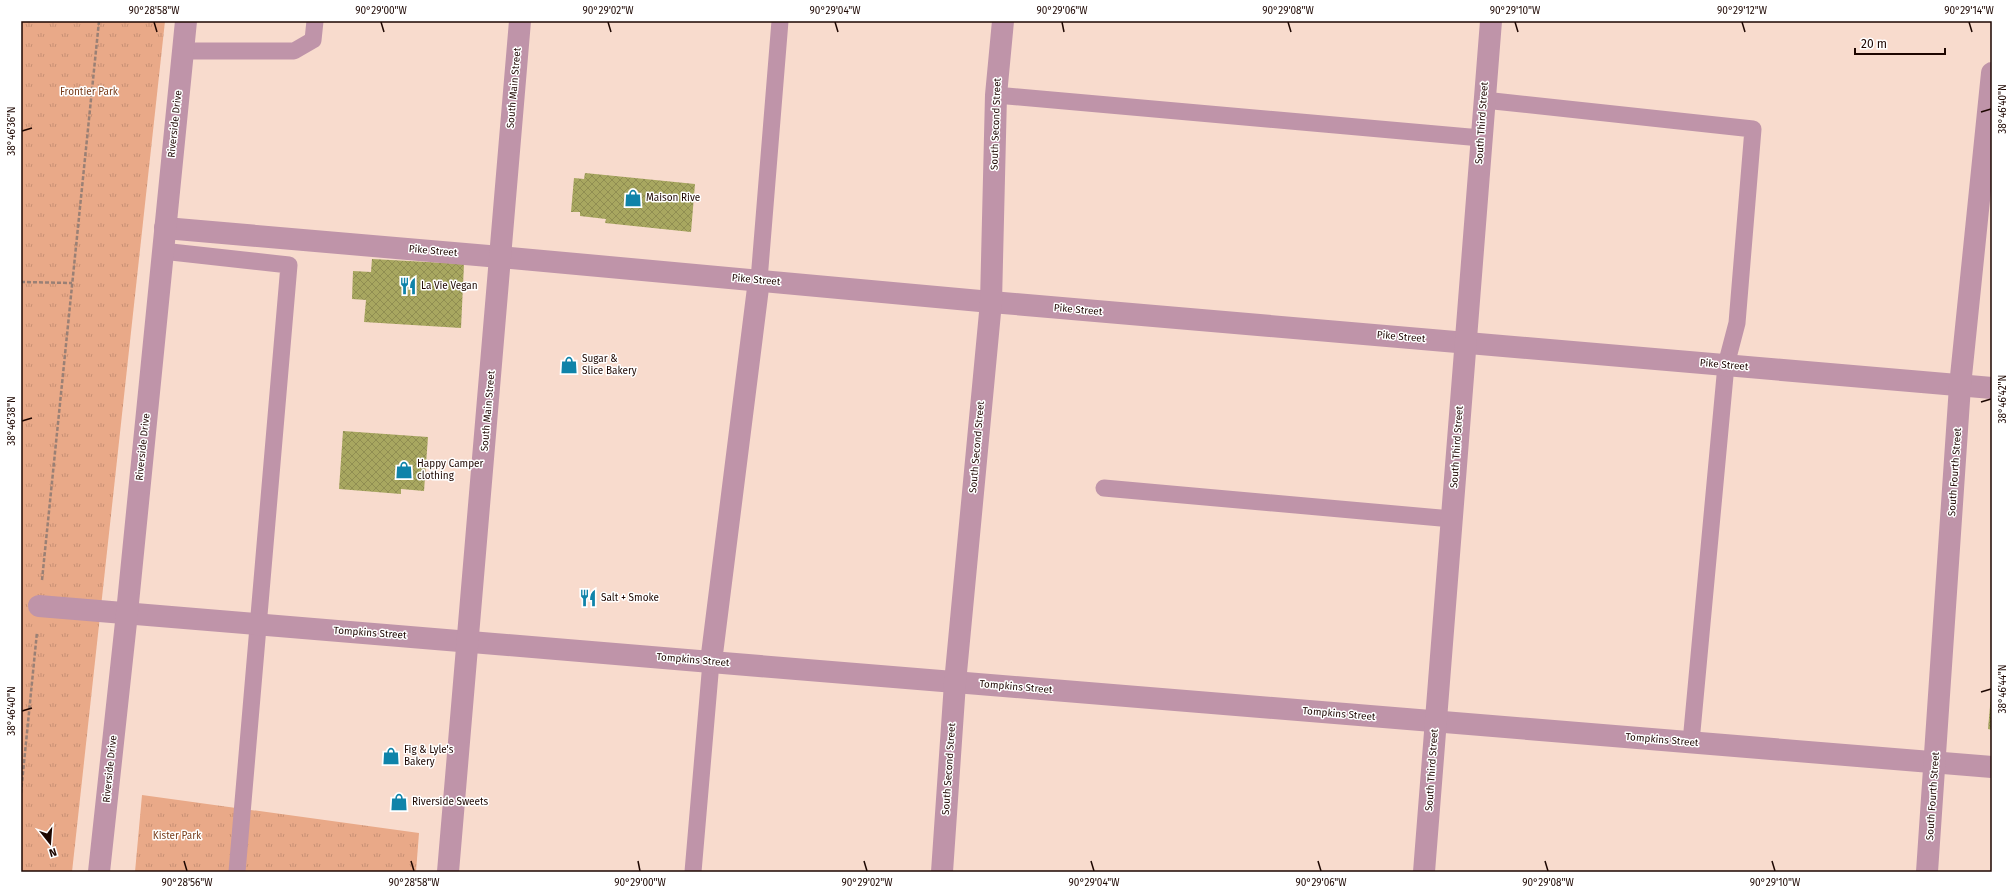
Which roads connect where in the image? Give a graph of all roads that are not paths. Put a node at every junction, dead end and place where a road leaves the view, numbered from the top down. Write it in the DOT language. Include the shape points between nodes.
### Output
graph roads {
  1 [pos="186,21"];
  2 [pos="314,21"];
  3 [pos="520,21"];
  4 [pos="780,21"];
  5 [pos="1003,21"];
  6 [pos="1490,21"];
  7 [pos="183,50"];
  8 [pos="1992,73"];
  9 [pos="996,95"];
  10 [pos="1484,100"];
  11 [pos="1481,138"];
  12 [pos="165,228"];
  13 [pos="162,251"];
  14 [pos="500,257"];
  15 [pos="758,280"];
  16 [pos="991,302"];
  17 [pos="1465,342"];
  18 [pos="1726,365"];
  19 [pos="1960,386"];
  20 [pos="1992,388"];
  21 [pos="1104,488"];
  22 [pos="1452,519"];
  23 [pos="40,606"];
  24 [pos="127,613"];
  25 [pos="258,624"];
  26 [pos="469,641"];
  27 [pos="712,662"];
  28 [pos="955,682"];
  29 [pos="1436,721"];
  30 [pos="1691,742"];
  31 [pos="1936,763"];
  32 [pos="1992,767"];
  33 [pos="99,872"];
  34 [pos="238,872"];
  35 [pos="448,872"];
  36 [pos="692,872"];
  37 [pos="942,872"];
  38 [pos="1424,872"];
  39 [pos="1927,872"];
  1 -- 7 [label="street, Riverside Drive"];
  2 -- 7 [label="lane" via="313,40 294,51"];
  3 -- 14 [label="street, South Main Street"];
  4 -- 15 [label="lane"];
  5 -- 9 [label="street, South Second Street"];
  6 -- 10 [label="street, South Third Street"];
  7 -- 12 [label="street, Riverside Drive"];
  8 -- 19 [label="street, South Fourth Street"];
  9 -- 11 [label="lane"];
  9 -- 16 [label="street, South Second Street"];
  10 -- 11 [label="street, South Third Street"];
  10 -- 18 [label="lane" via="1753,129 1738,323"];
  11 -- 17 [label="street, South Third Street"];
  12 -- 13 [label="street, Riverside Drive"];
  12 -- 14 [label="street, Pike Street"];
  13 -- 24 [label="street, Riverside Drive"];
  13 -- 25 [label="lane" via="289,265"];
  14 -- 15 [label="street, Pike Street"];
  14 -- 26 [label="street, South Main Street"];
  15 -- 16 [label="street, Pike Street"];
  15 -- 27 [label="street"];
  16 -- 17 [label="street, Pike Street"];
  16 -- 28 [label="street, South Second Street"];
  17 -- 18 [label="street, Pike Street"];
  17 -- 22 [label="street, South Third Street"];
  18 -- 19 [label="street, Pike Street"];
  18 -- 30 [label="lane"];
  19 -- 20 [label="street, Pike Street"];
  19 -- 31 [label="street, South Fourth Street"];
  21 -- 22 [label="lane"];
  22 -- 29 [label="street, South Third Street"];
  23 -- 24 [label="street, Tompkins Street"];
  24 -- 25 [label="street, Tompkins Street"];
  24 -- 33 [label="street, Riverside Drive"];
  25 -- 26 [label="street, Tompkins Street"];
  25 -- 34 [label="lane"];
  26 -- 27 [label="street, Tompkins Street"];
  26 -- 35 [label="street, South Main Street"];
  27 -- 28 [label="street, Tompkins Street"];
  27 -- 36 [label="lane"];
  28 -- 29 [label="street, Tompkins Street"];
  28 -- 37 [label="street, South Second Street"];
  29 -- 30 [label="street, Tompkins Street"];
  29 -- 38 [label="street, South Third Street"];
  30 -- 31 [label="street, Tompkins Street"];
  31 -- 32 [label="street, Tompkins Street"];
  31 -- 39 [label="street, South Fourth Street"];
}
